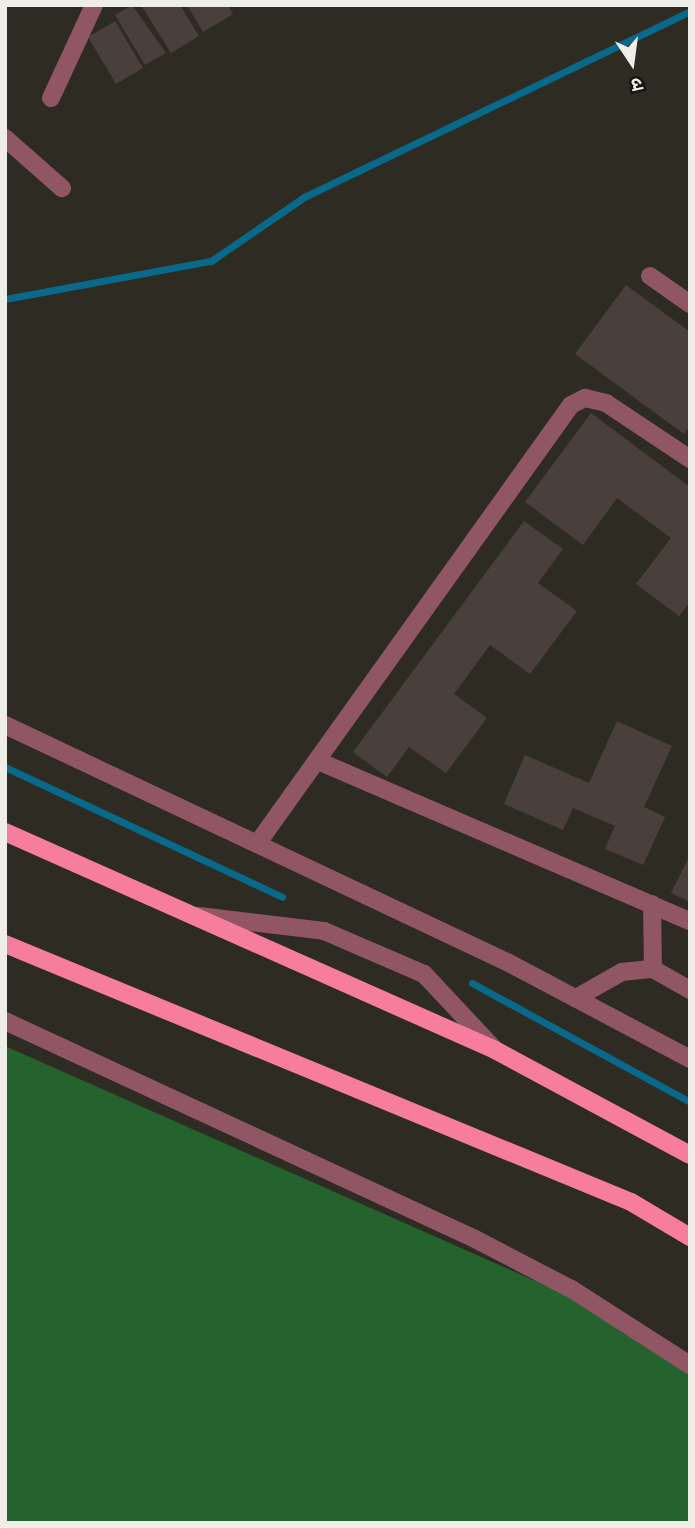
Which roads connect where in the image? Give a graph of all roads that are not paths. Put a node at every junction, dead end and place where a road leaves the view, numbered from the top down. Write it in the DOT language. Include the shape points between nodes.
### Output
graph roads {
  1 [pos="108,5"];
  2 [pos="92,10"];
  3 [pos="51,99"];
  4 [pos="5,138"];
  5 [pos="62,188"];
  6 [pos="650,276"];
  7 [pos="690,304"];
  8 [pos="690,459"];
  9 [pos="5,725"];
  10 [pos="317,761"];
  11 [pos="5,832"];
  12 [pos="257,844"];
  13 [pos="652,904"];
  14 [pos="185,915"];
  15 [pos="690,920"];
  16 [pos="5,944"];
  17 [pos="653,969"];
  18 [pos="690,990"];
  19 [pos="576,998"];
  20 [pos="5,1021"];
  21 [pos="495,1050"];
  22 [pos="690,1059"];
  23 [pos="690,1155"];
  24 [pos="690,1237"];
  25 [pos="690,1365"];
  1 -- 2 [label="street"];
  2 -- 3 [label="street"];
  4 -- 5 [label="street"];
  6 -- 7 [label="street"];
  8 -- 10 [label="street" via="606,403 585,398 571,405"];
  9 -- 12 [label="street"];
  10 -- 12 [label="street"];
  10 -- 13 [label="street"];
  11 -- 14 [label="main road"];
  12 -- 19 [label="street"];
  13 -- 15 [label="street"];
  13 -- 17 [label="street"];
  14 -- 21 [label="main road"];
  14 -- 21 [label="street" via="324,931 424,974"];
  16 -- 24 [label="main road" via="631,1202"];
  17 -- 18 [label="street"];
  17 -- 19 [label="street" via="622,972"];
  19 -- 22 [label="street"];
  20 -- 25 [label="street" via="475,1239 573,1290"];
  21 -- 23 [label="main road"];
}
